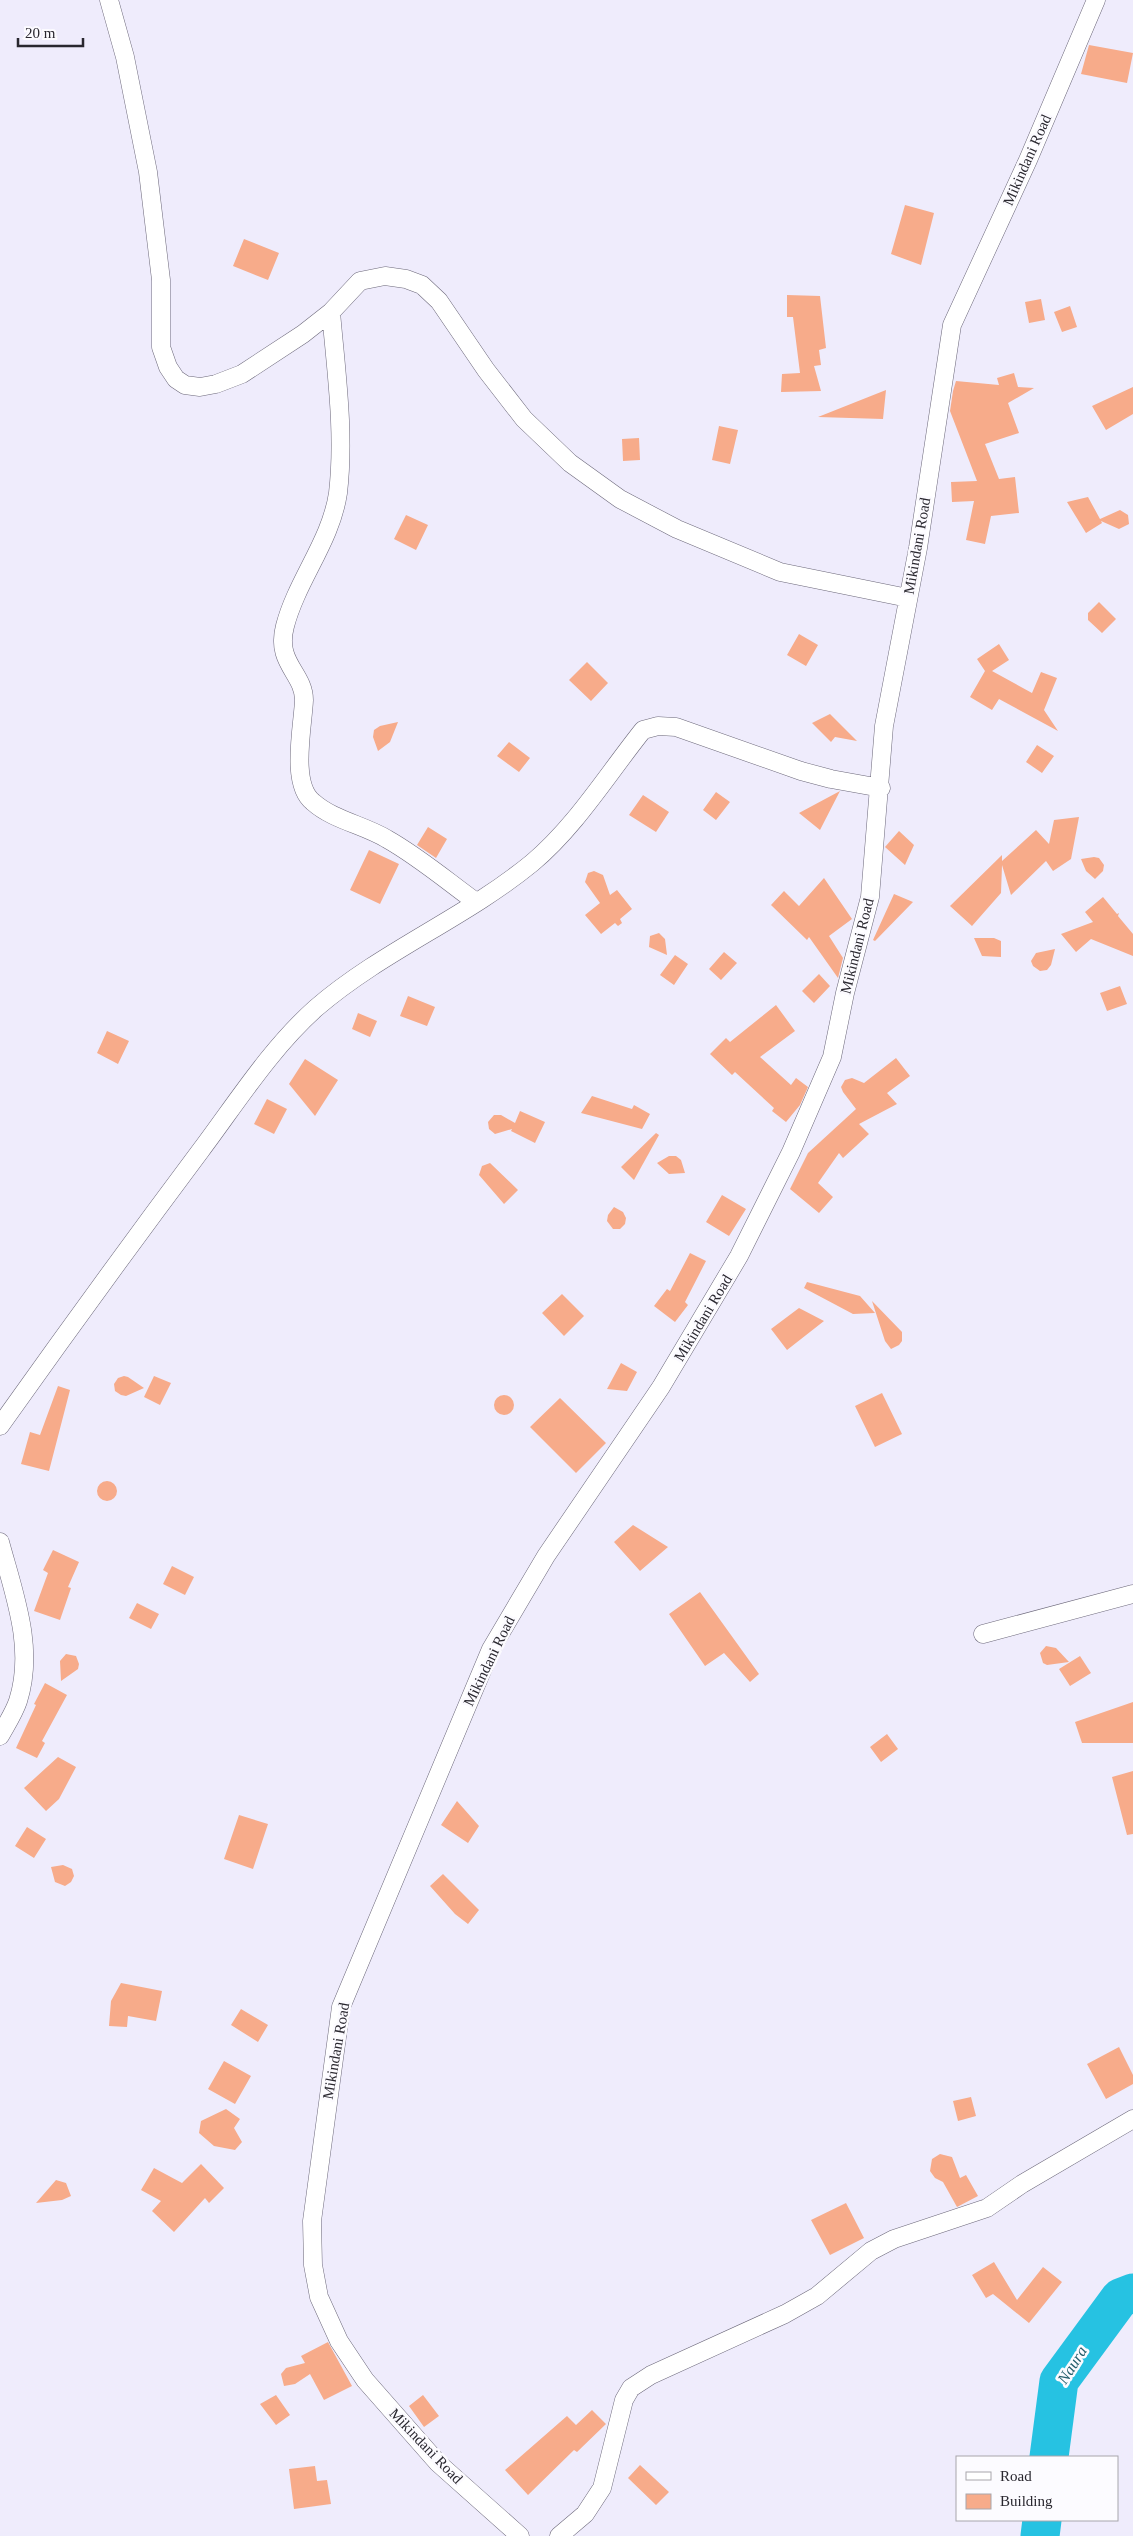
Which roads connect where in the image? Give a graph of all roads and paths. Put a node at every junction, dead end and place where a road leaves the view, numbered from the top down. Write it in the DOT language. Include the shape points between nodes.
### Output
graph roads {
  1 [pos="110,0"];
  2 [pos="1096,0"];
  3 [pos="331,312"];
  4 [pos="908,598"];
  5 [pos="880,788"];
  6 [pos="476,902"];
  7 [pos="0,1426"];
  8 [pos="0,1542"];
  9 [pos="1133,1594"];
  10 [pos="983,1634"];
  11 [pos="0,1736"];
  12 [pos="1133,2120"];
  13 [pos="520,2536"];
  14 [pos="558,2536"];
  1 -- 3 [label="street" via="148,172 161,280 160,347 176,379 185,385 200,387 242,374"];
  2 -- 4 [label="street, Mikindani Road" via="1028,160 952,325"];
  3 -- 4 [label="street" via="360,281 385,276 422,284 439,301 486,370 524,418 570,462 620,498 677,529 780,572"];
  3 -- 6 [label="street" via="340,437 338,494 312,566 293,600 282,641 284,656 304,699 300,768 304,792 313,802 387,838"];
  4 -- 5 [label="street, Mikindani Road" via="884,726"];
  5 -- 6 [label="street" via="831,779 676,727 658,726 643,730 549,847 501,887"];
  5 -- 13 [label="street, Mikindani Road" via="870,897 832,1058 791,1152 739,1256 661,1387 546,1556 491,1649 341,2007 312,2221 313,2265 319,2297 339,2342 365,2380 438,2464"];
  6 -- 7 [label="street" via="344,987 298,1026 190,1165"];
  8 -- 11 [label="street" via="26,1648 24,1676 17,1703"];
  9 -- 10 [label="street"];
  12 -- 14 [label="street" via="1030,2179 987,2208 894,2239 871,2251 817,2296 786,2314 651,2375 631,2388 620,2413 602,2488 584,2514"];
}
